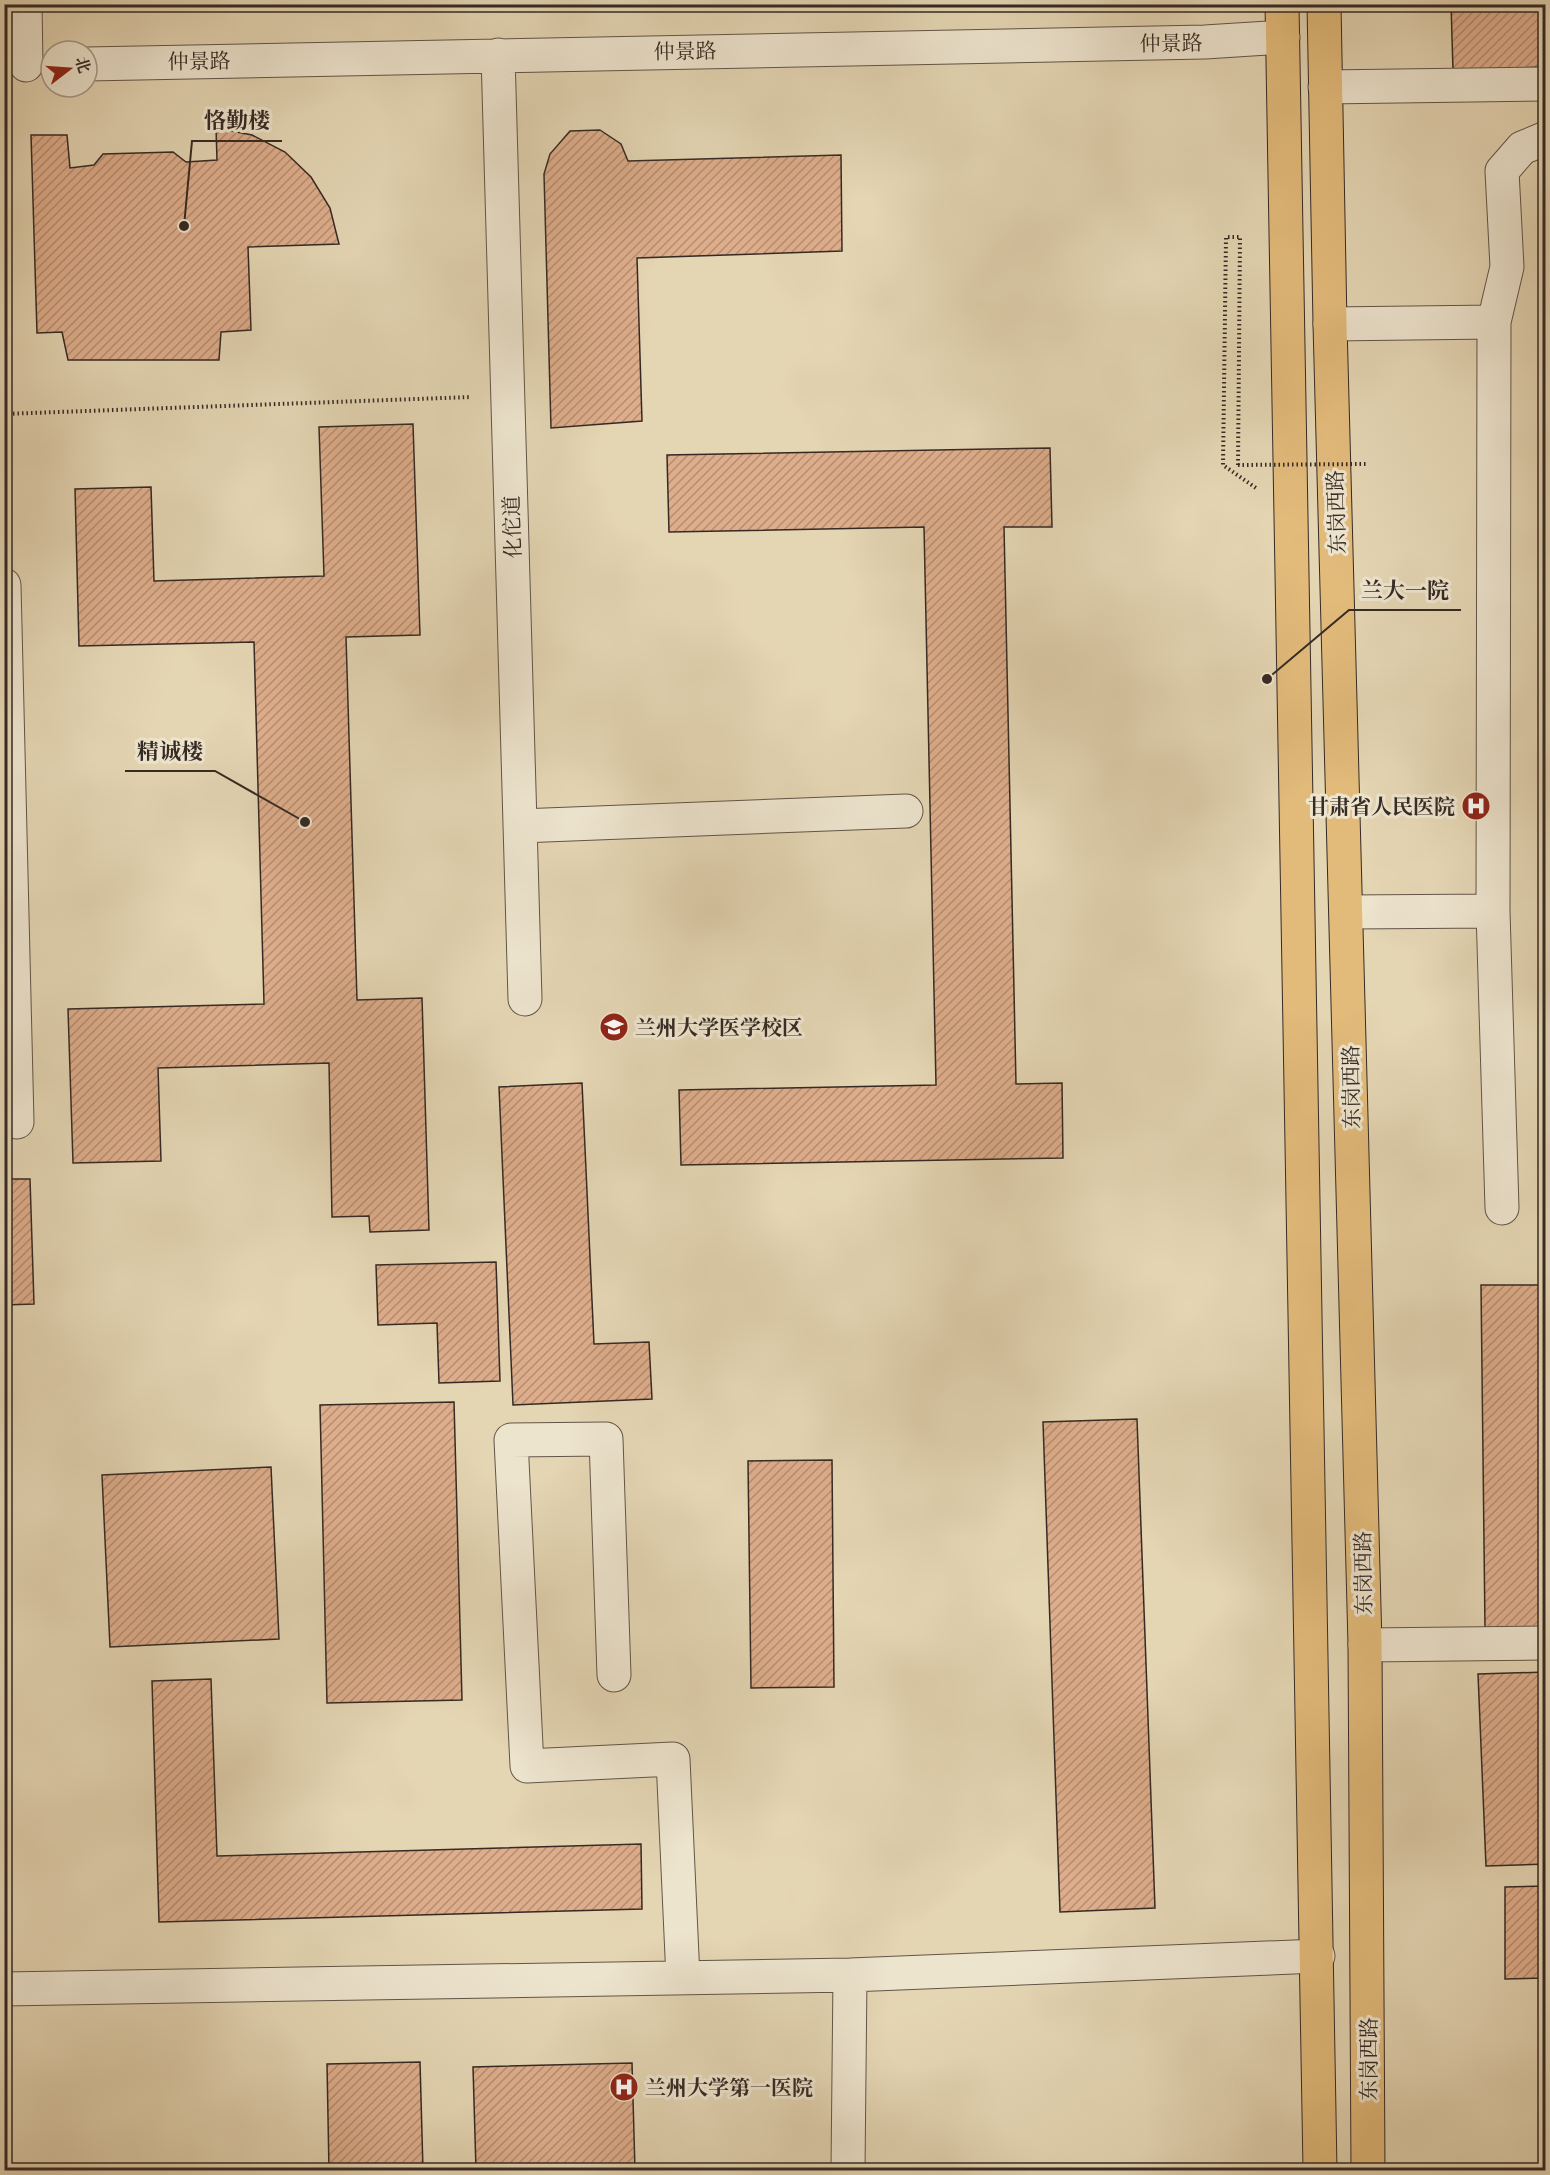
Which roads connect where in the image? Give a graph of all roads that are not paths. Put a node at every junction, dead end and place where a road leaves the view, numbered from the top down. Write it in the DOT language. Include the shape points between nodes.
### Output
graph roads {
  1 [pos="24,4"];
  2 [pos="1282,4"];
  3 [pos="1324,4"];
  4 [pos="1283,37"];
  5 [pos="498,55"];
  6 [pos="99,64"];
  7 [pos="27,65"];
  8 [pos="1545,84"];
  9 [pos="1325,87"];
  10 [pos="1545,138"];
  11 [pos="1494,322"];
  12 [pos="1330,324"];
  13 [pos="4,585"];
  14 [pos="906,811"];
  15 [pos="520,826"];
  16 [pos="1493,911"];
  17 [pos="1347,912"];
  18 [pos="525,999"];
  19 [pos="17,1122"];
  20 [pos="1502,1208"];
  21 [pos="1545,1643"];
  22 [pos="1365,1645"];
  23 [pos="614,1676"];
  24 [pos="1318,1956"];
  25 [pos="850,1975"];
  26 [pos="683,1978"];
  27 [pos="4,1989"];
  28 [pos="848,2170"];
  29 [pos="1320,2170"];
  30 [pos="1368,2170"];
  1 -- 7 [label="street"];
  2 -- 4 [label="main road"];
  3 -- 9 [label="main road, 东岗西路"];
  4 -- 5 [label="street, 仲景路" via="1205,42"];
  4 -- 24 [label="main road"];
  5 -- 6 [label="street, 仲景路"];
  5 -- 15 [label="street, 化佗道"];
  8 -- 9 [label="street"];
  9 -- 12 [label="main road, 东岗西路"];
  10 -- 11 [label="street" via="1522,148 1502,171 1507,267"];
  11 -- 12 [label="street"];
  11 -- 16 [label="street"];
  12 -- 17 [label="main road, 东岗西路"];
  13 -- 19 [label="street"];
  14 -- 15 [label="street"];
  15 -- 18 [label="street, 化佗道"];
  16 -- 17 [label="street"];
  16 -- 20 [label="street"];
  17 -- 22 [label="main road, 东岗西路"];
  21 -- 22 [label="street"];
  22 -- 30 [label="main road, 东岗西路"];
  23 -- 26 [label="street" via="606,1439 511,1440 527,1766 673,1759"];
  24 -- 25 [label="street"];
  24 -- 29 [label="main road"];
  25 -- 26 [label="street"];
  25 -- 28 [label="street"];
  26 -- 27 [label="street"];
}
